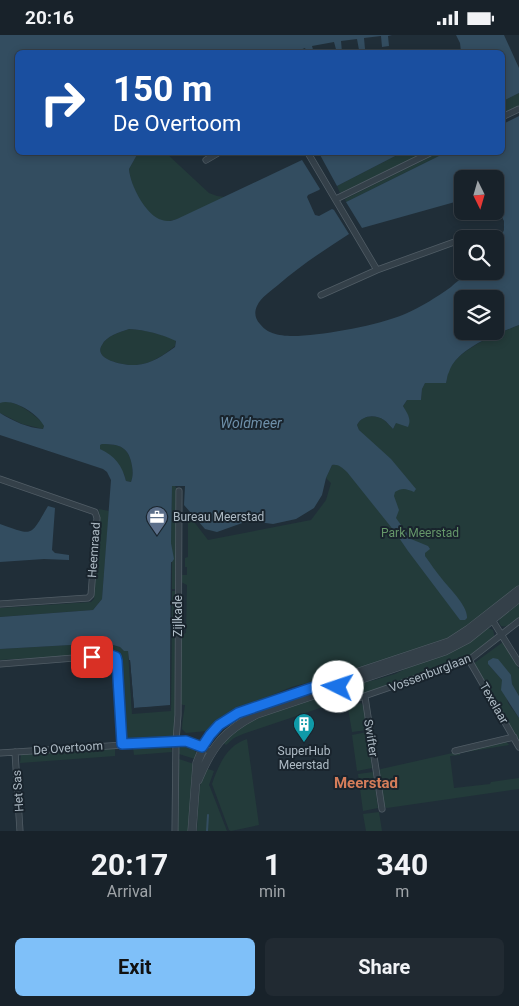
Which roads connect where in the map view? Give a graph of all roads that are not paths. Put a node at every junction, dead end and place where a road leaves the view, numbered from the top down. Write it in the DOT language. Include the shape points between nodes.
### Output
graph roads {
  1 [pos="519,109"];
  2 [pos="505,116"];
  3 [pos="215,155"];
  4 [pos="309,155"];
  5 [pos="426,155"];
  6 [pos="206,160"];
  7 [pos="336,199"];
  8 [pos="454,242"];
  9 [pos="377,270"];
  10 [pos="321,295"];
  11 [pos="0,479"];
  12 [pos="179,491"];
  13 [pos="519,590"];
  14 [pos="519,598"];
  15 [pos="0,604"];
  16 [pos="490,617"];
  17 [pos="519,621"];
  18 [pos="502,635"];
  19 [pos="468,660"];
  20 [pos="519,663"];
  21 [pos="0,664"];
  22 [pos="336,684"];
  23 [pos="365,697"];
  24 [pos="514,737"];
  25 [pos="176,741"];
  26 [pos="122,744"];
  27 [pos="199,746"];
  28 [pos="519,747"];
  29 [pos="455,751"];
  30 [pos="15,752"];
  31 [pos="211,752"];
  32 [pos="0,753"];
  33 [pos="196,787"];
  34 [pos="382,809"];
  35 [pos="20,831"];
  36 [pos="176,831"];
  37 [pos="192,831"];
  1 -- 2 [label="street"];
  3 -- 6 [label="street"];
  4 -- 7 [label="street"];
  5 -- 7 [label="street"];
  7 -- 9 [label="street"];
  8 -- 9 [label="street"];
  9 -- 10 [label="street"];
  11 -- 15 [label="street, Heemraad" via="95,512 97,518 91,595 88,598"];
  12 -- 25 [label="street, Zijlkade"];
  13 -- 16 [label="street, Vossenburglaan"];
  14 -- 16 [label="street, Vossenburglaan"];
  16 -- 18 [label="street"];
  16 -- 22 [label="street, Vossenburglaan" via="449,642"];
  17 -- 18 [label="street, Vossenburglaan"];
  18 -- 19 [label="street, Vossenburglaan"];
  18 -- 20 [label="street"];
  19 -- 23 [label="street, Vossenburglaan"];
  19 -- 24 [label="street, Texelaar"];
  21 -- 26 [label="street" via="116,657"];
  22 -- 23 [label="street, Vossenburglaan" via="341,704"];
  22 -- 27 [label="street, Vossenburglaan" via="238,713 219,725"];
  22 -- 31 [label="street, Vossenburglaan" via="245,720 230,729"];
  23 -- 34 [label="street, Swifter"];
  24 -- 28 [label="street, Texelaar"];
  24 -- 29 [label="street"];
  25 -- 26 [label="street, De Overtoom"];
  25 -- 27 [label="street, De Overtoom"];
  25 -- 36 [label="street"];
  26 -- 30 [label="street, De Overtoom"];
  27 -- 31 [label="street"];
  27 -- 33 [label="street, Vossenburglaan"];
  30 -- 32 [label="street, De Overtoom"];
  30 -- 35 [label="street, Het Sas"];
  31 -- 33 [label="street, Vossenburglaan"];
  33 -- 37 [label="street, Vossenburglaan"];
}
